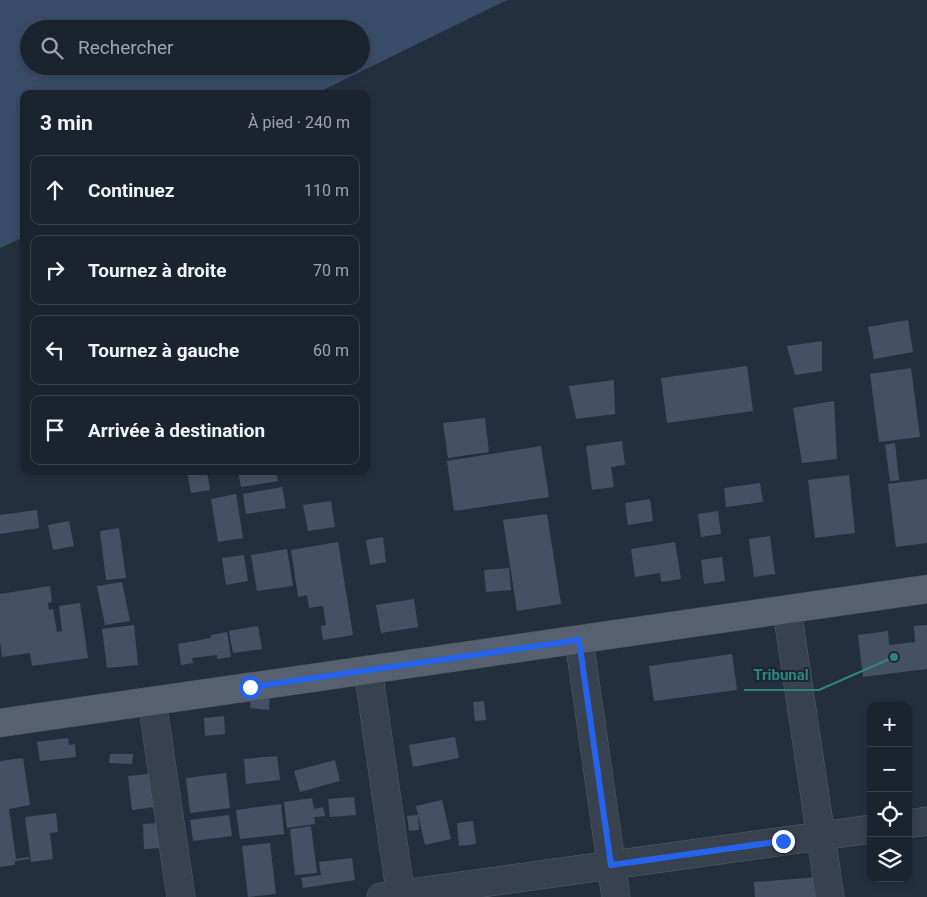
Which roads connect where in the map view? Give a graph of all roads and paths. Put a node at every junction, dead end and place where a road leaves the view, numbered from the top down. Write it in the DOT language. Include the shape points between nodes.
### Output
graph roads {
  1 [pos="927,589"];
  2 [pos="787,610"];
  3 [pos="579,640"];
  4 [pos="368,670"];
  5 [pos="152,701"];
  6 [pos="0,723"];
  7 [pos="927,821"];
  8 [pos="912,823"];
  9 [pos="867,830"];
  10 [pos="821,836"];
  11 [pos="611,865"];
  12 [pos="394,896"];
  13 [pos="181,897"];
  14 [pos="616,897"];
  15 [pos="830,897"];
  1 -- 2 [label="main road"];
  2 -- 3 [label="main road"];
  2 -- 10 [label="street"];
  3 -- 4 [label="main road"];
  3 -- 11 [label="street"];
  4 -- 5 [label="main road"];
  4 -- 12 [label="street"];
  5 -- 6 [label="main road"];
  5 -- 13 [label="street"];
  7 -- 8 [label="street"];
  9 -- 10 [label="street"];
  10 -- 11 [label="street"];
  10 -- 15 [label="street"];
  11 -- 12 [label="street"];
  11 -- 14 [label="street"];
}
